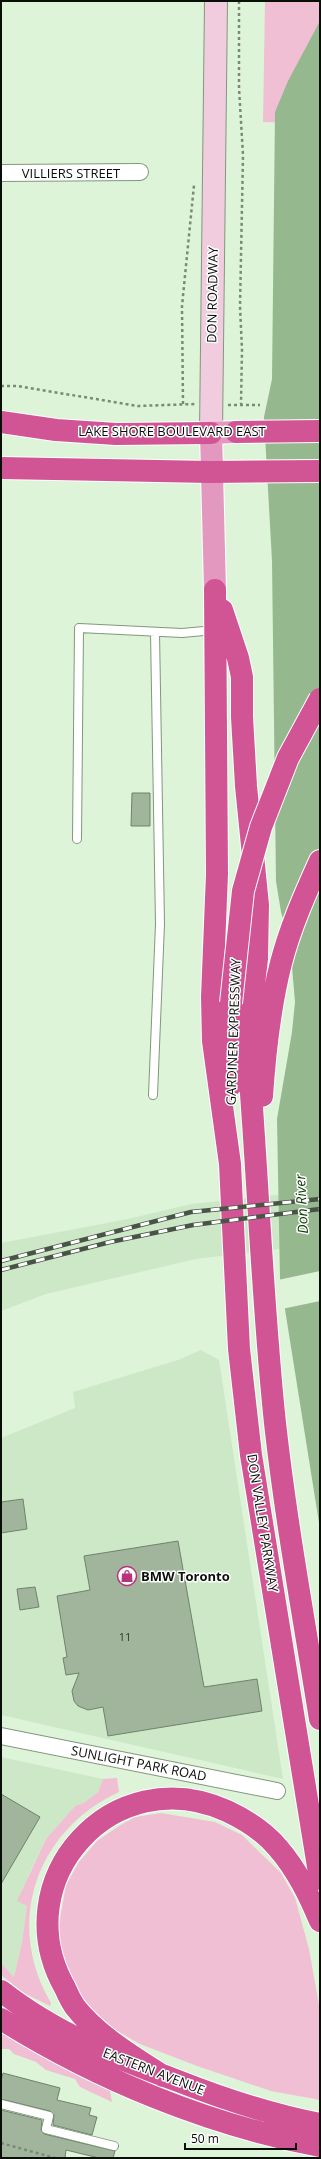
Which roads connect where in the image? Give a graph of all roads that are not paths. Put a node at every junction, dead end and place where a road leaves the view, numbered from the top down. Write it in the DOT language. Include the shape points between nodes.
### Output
graph roads {
  1 [pos="216,1"];
  2 [pos="140,172"];
  3 [pos="1,173"];
  4 [pos="1,422"];
  5 [pos="320,431"];
  6 [pos="236,432"];
  7 [pos="211,433"];
  8 [pos="1,468"];
  9 [pos="320,471"];
  10 [pos="210,472"];
  11 [pos="215,590"];
  12 [pos="216,630"];
  13 [pos="155,632"];
  14 [pos="320,699"];
  15 [pos="77,839"];
  16 [pos="320,861"];
  17 [pos="153,1095"];
  18 [pos="230,1164"];
  19 [pos="257,1171"];
  20 [pos="320,1719"];
  21 [pos="1,1736"];
  22 [pos="277,1791"];
  23 [pos="320,1879"];
  24 [pos="320,1921"];
  25 [pos="1,1991"];
  26 [pos="1,2019"];
  27 [pos="163,2076"];
  28 [pos="1,2104"];
  29 [pos="312,2123"];
  30 [pos="315,2145"];
  31 [pos="114,2146"];
  1 -- 7 [label="street, DON ROADWAY"];
  2 -- 3 [label="street, VILLIERS STREET"];
  4 -- 7 [label="highway, LAKE SHORE BOULEVARD EAST" via="56,430 116,434"];
  5 -- 6 [label="highway, LAKE SHORE BOULEVARD EAST"];
  6 -- 7 [label="main road, LAKE SHORE BOULEVARD EAST"];
  7 -- 10 [label="main road, DON ROADWAY"];
  8 -- 10 [label="highway"];
  9 -- 10 [label="highway"];
  10 -- 11 [label="main road, DON ROADWAY"];
  11 -- 12 [label="highway"];
  11 -- 19 [label="highway" via="242,677 246,786 258,905 257,959 248,1054"];
  12 -- 13 [label="lane"];
  12 -- 18 [label="highway" via="217,874 212,1041"];
  13 -- 15 [label="lane" via="79,628"];
  13 -- 17 [label="lane" via="160,924"];
  14 -- 18 [label="highway, GARDINER EXPRESSWAY, bridge" via="288,758 261,827 242,891 231,1003"];
  16 -- 19 [label="highway" via="300,906 281,963 262,1085"];
  18 -- 23 [label="highway, DON VALLEY PARKWAY" via="238,1349 251,1455"];
  19 -- 20 [label="highway, DON VALLEY PARKWAY" via="275,1423"];
  21 -- 22 [label="street, SUNLIGHT PARK ROAD"];
  24 -- 27 [label="highway" via="307,1891 277,1846 249,1821 214,1805 182,1798 154,1799 119,1810 93,1826 70,1852 55,1880 47,1911 48,1949 57,1975 74,2006 99,2032"];
  25 -- 27 [label="highway, EASTERN AVENUE" via="22,2008 62,2031 105,2053"];
  26 -- 30 [label="highway, EASTERN AVENUE" via="57,2051 157,2097 233,2124"];
  27 -- 29 [label="highway, EASTERN AVENUE" via="233,2102"];
  28 -- 31 [label="lane" via="48,2116 46,2129"];
}
